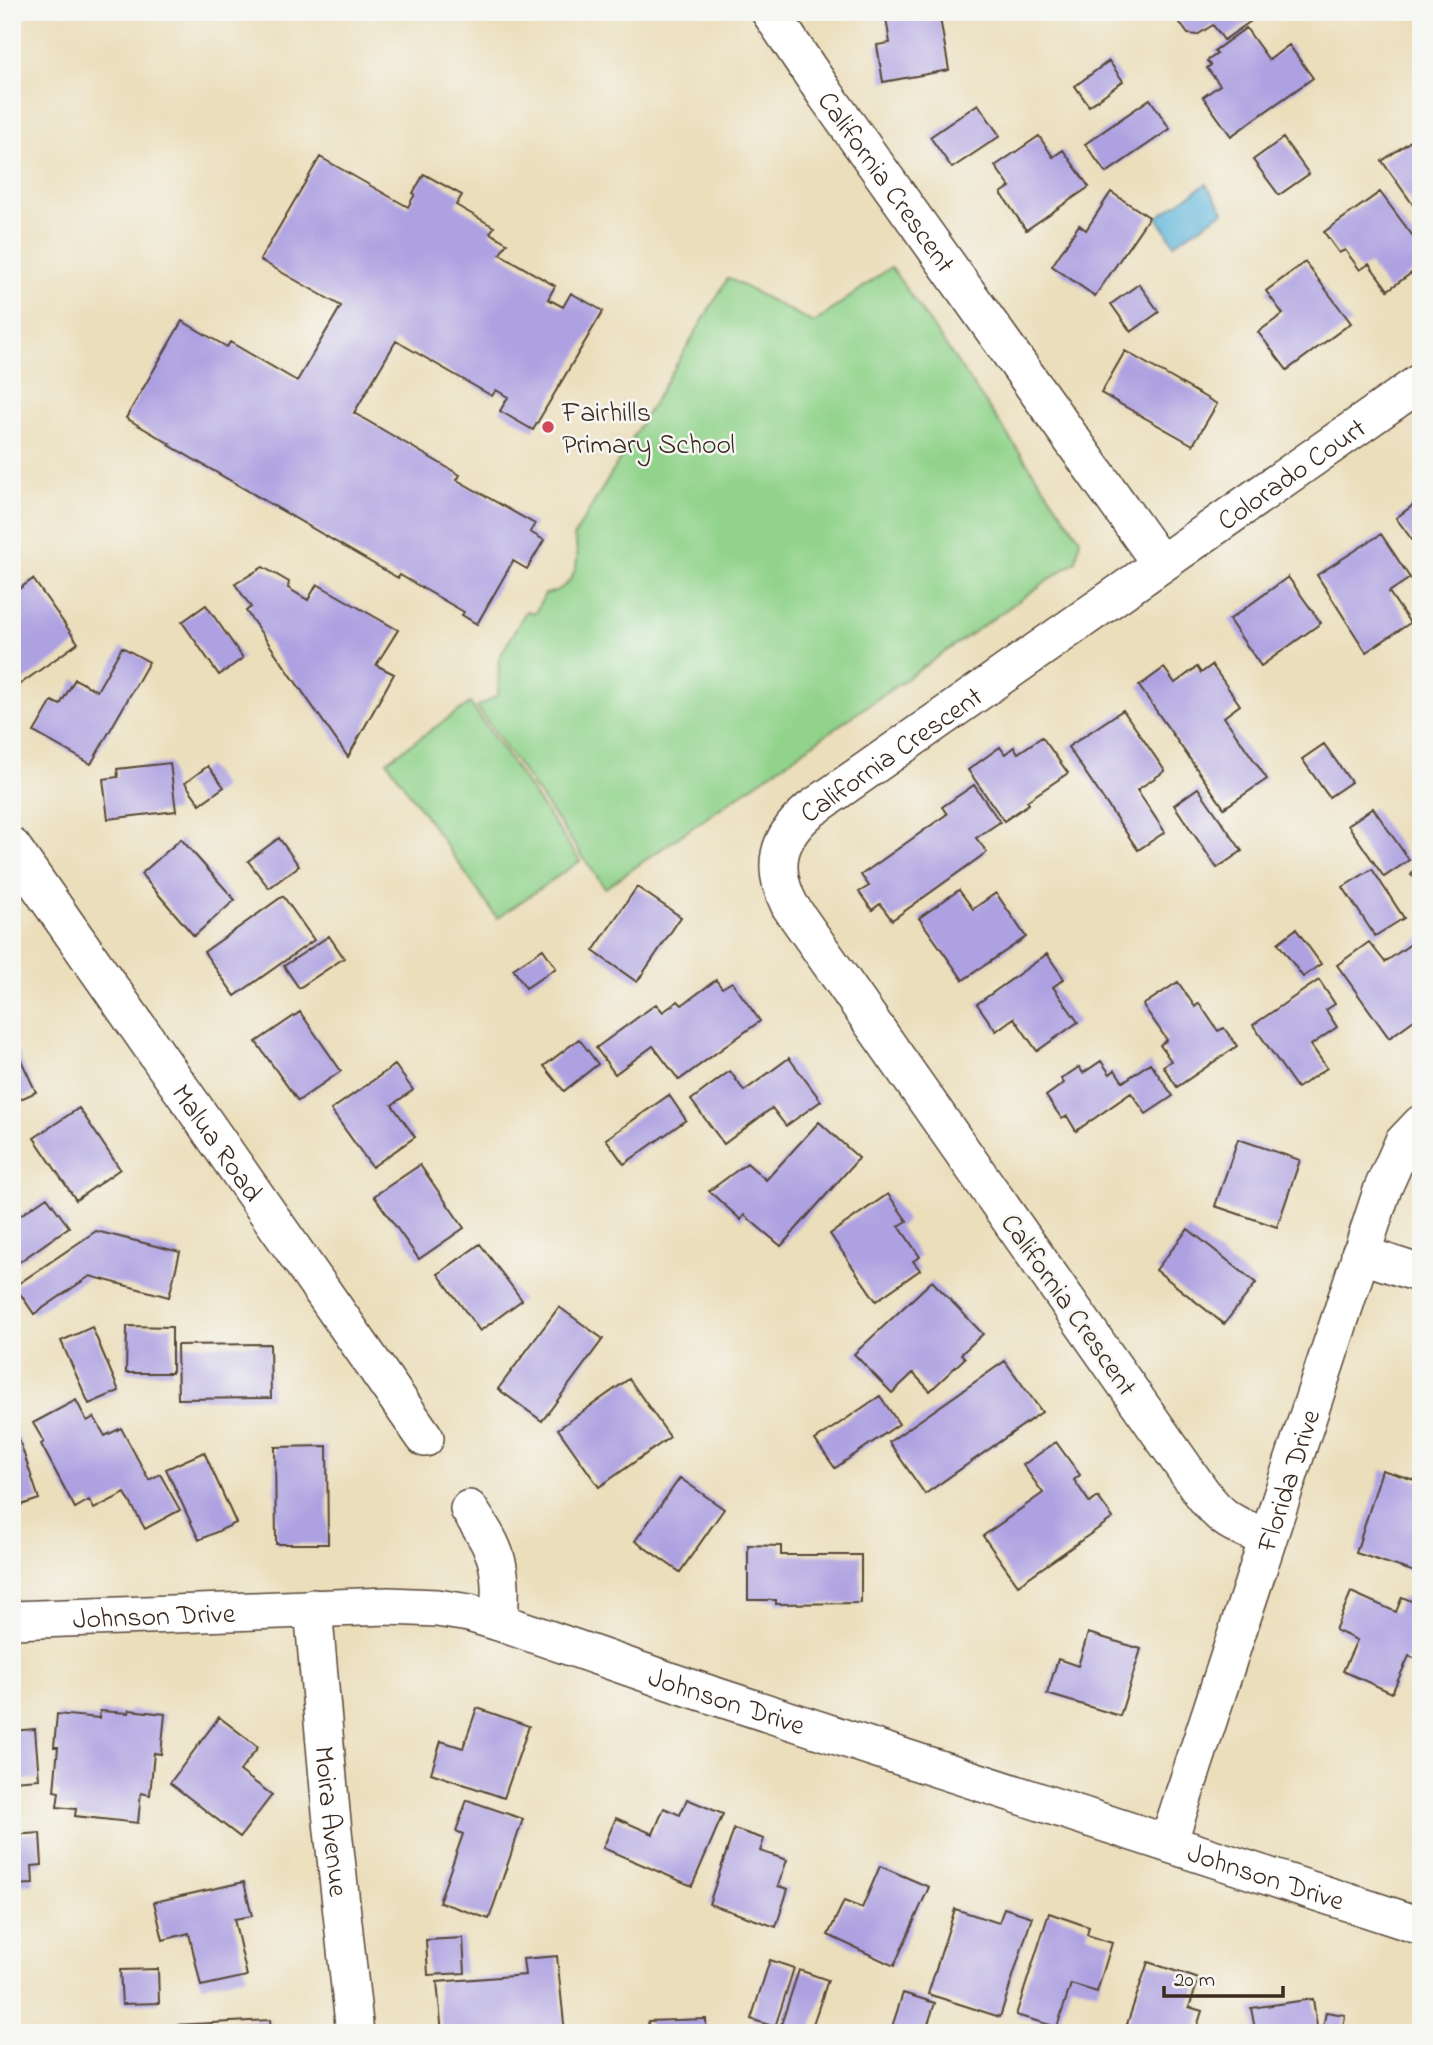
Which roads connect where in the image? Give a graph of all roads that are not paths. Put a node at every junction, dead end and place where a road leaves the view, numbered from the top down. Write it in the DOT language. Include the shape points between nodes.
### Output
graph roads {
  1 [pos="770,12"];
  2 [pos="1421,382"];
  3 [pos="1160,564"];
  4 [pos="12,846"];
  5 [pos="1421,1124"];
  6 [pos="1360,1254"];
  7 [pos="1421,1274"];
  8 [pos="425,1438"];
  9 [pos="470,1509"];
  10 [pos="1267,1538"];
  11 [pos="313,1608"];
  12 [pos="12,1620"];
  13 [pos="499,1622"];
  14 [pos="1168,1843"];
  15 [pos="1421,1926"];
  16 [pos="355,2033"];
  1 -- 3 [label="street, California Crescent"];
  2 -- 3 [label="street, Colorado Court"];
  3 -- 10 [label="street, California Crescent" via="810,810 784,840 780,878 790,906 1210,1504 1231,1523"];
  4 -- 8 [label="street, Malua Road"];
  5 -- 6 [label="street, Florida Drive" via="1392,1164"];
  6 -- 7 [label="street"];
  6 -- 10 [label="street, Florida Drive"];
  9 -- 13 [label="street" via="496,1558"];
  10 -- 14 [label="street, Florida Drive"];
  11 -- 12 [label="street, Johnson Drive"];
  11 -- 13 [label="street, Johnson Drive" via="437,1608"];
  11 -- 16 [label="street, Moira Avenue"];
  13 -- 14 [label="street, Johnson Drive"];
  14 -- 15 [label="street, Johnson Drive"];
}
